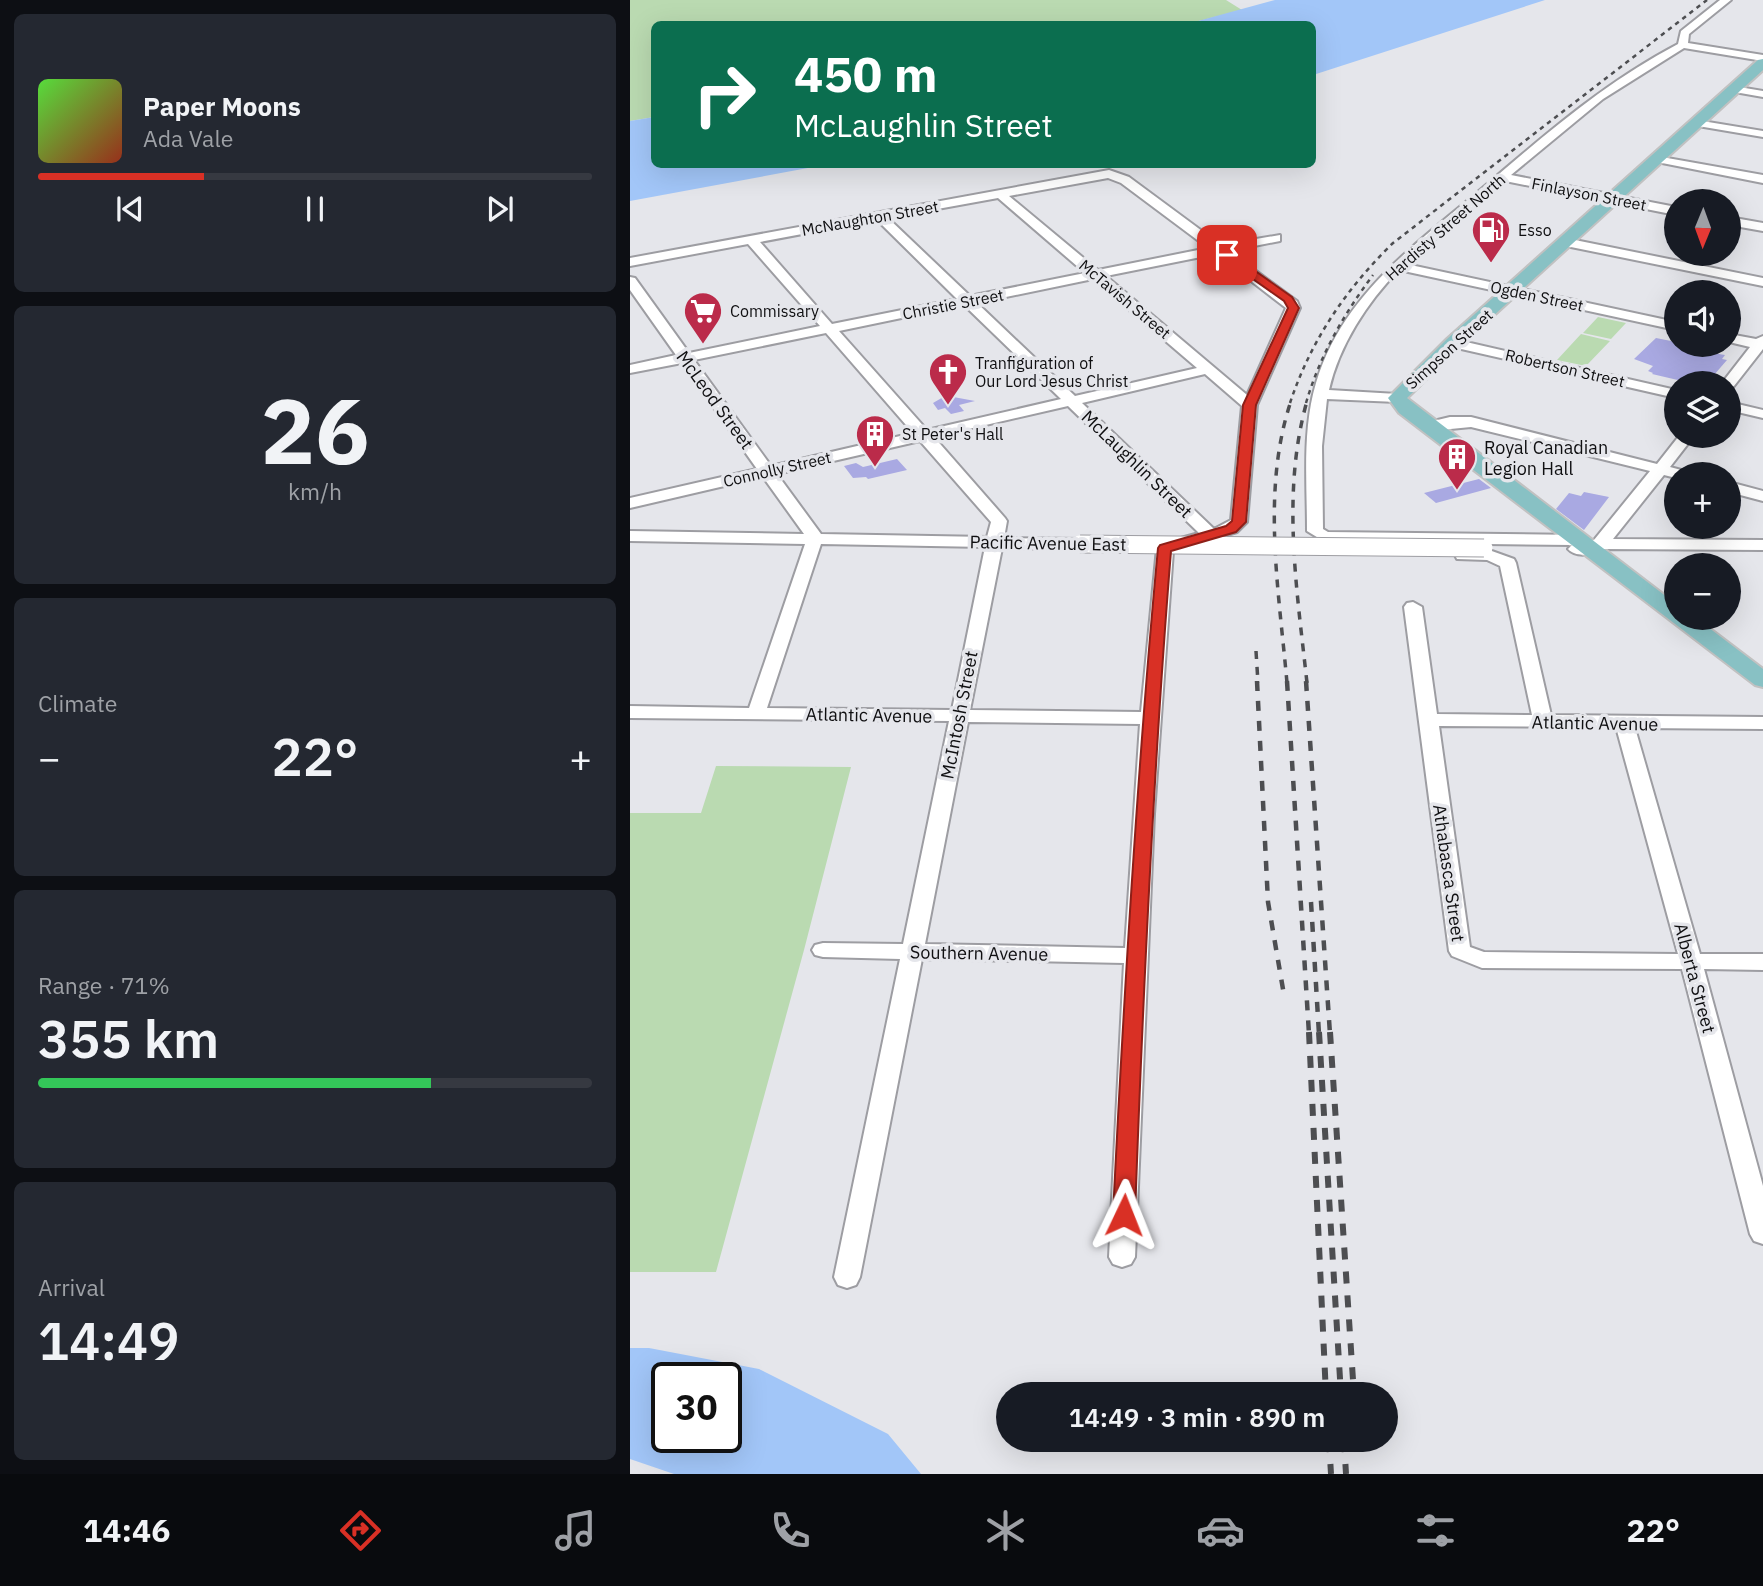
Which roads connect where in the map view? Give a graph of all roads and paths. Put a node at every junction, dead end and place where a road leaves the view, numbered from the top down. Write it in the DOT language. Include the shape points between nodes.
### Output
graph roads {
  1 [pos="1726,0"];
  2 [pos="1683,45"];
  3 [pos="1763,60"];
  4 [pos="1733,89"];
  5 [pos="1763,94"];
  6 [pos="1696,123"];
  7 [pos="1763,134"];
  8 [pos="1656,159"];
  9 [pos="1502,177"];
  10 [pos="1763,178"];
  11 [pos="1000,194"];
  12 [pos="1613,199"];
  13 [pos="1664,209"];
  14 [pos="879,216"];
  15 [pos="1741,223"];
  16 [pos="1763,227"];
  17 [pos="1276,237"];
  18 [pos="751,240"];
  19 [pos="1565,242"];
  20 [pos="1218,249"];
  21 [pos="630,262"];
  22 [pos="1397,266"];
  23 [pos="1096,275"];
  24 [pos="630,281"];
  25 [pos="1763,282"];
  26 [pos="1514,291"];
  27 [pos="966,301"];
  28 [pos="1664,323"];
  29 [pos="829,328"];
  30 [pos="1741,340"];
  31 [pos="1453,343"];
  32 [pos="1762,343"];
  33 [pos="685,358"];
  34 [pos="630,369"];
  35 [pos="1210,369"];
  36 [pos="1739,371"];
  37 [pos="1664,391"];
  38 [pos="1320,394"];
  39 [pos="1397,398"];
  40 [pos="1072,402"];
  41 [pos="1250,405"];
  42 [pos="1741,409"];
  43 [pos="1763,414"];
  44 [pos="1430,426"];
  45 [pos="925,435"];
  46 [pos="1677,448"];
  47 [pos="1660,469"];
  48 [pos="1664,470"];
  49 [pos="767,471"];
  50 [pos="1741,490"];
  51 [pos="1763,496"];
  52 [pos="630,503"];
  53 [pos="630,536"];
  54 [pos="1207,536"];
  55 [pos="815,538"];
  56 [pos="994,539"];
  57 [pos="1591,544"];
  58 [pos="1763,545"];
  59 [pos="1422,555"];
  60 [pos="1664,604"];
  61 [pos="1413,607"];
  62 [pos="1698,630"];
  63 [pos="1763,680"];
  64 [pos="630,712"];
  65 [pos="756,714"];
  66 [pos="959,716"];
  67 [pos="1150,718"];
  68 [pos="1428,720"];
  69 [pos="1543,722"];
  70 [pos="1624,723"];
  71 [pos="1763,723"];
  72 [pos="823,950"];
  73 [pos="912,952"];
  74 [pos="1135,956"];
  75 [pos="1691,961"];
  76 [pos="1763,962"];
  77 [pos="1763,1234"];
  78 [pos="1122,1257"];
  79 [pos="847,1277"];
  1 -- 2 [label="street, Hardisty Street North" via="1684,33"];
  2 -- 3 [label="street"];
  2 -- 9 [label="street, Hardisty Street North" via="1643,67"];
  3 -- 4 [label="main road, Simpson Street"];
  4 -- 5 [label="street"];
  4 -- 6 [label="main road, Simpson Street"];
  6 -- 7 [label="street"];
  6 -- 8 [label="main road, Simpson Street"];
  8 -- 10 [label="street"];
  8 -- 12 [label="main road, Simpson Street"];
  9 -- 12 [label="street, Finlayson Street"];
  9 -- 22 [label="street, Hardisty Street North"];
  11 -- 14 [label="street, McNaughton Street"];
  11 -- 20 [label="street, McNaughton Street" via="1109,174 1125,180"];
  11 -- 23 [label="street, McTavish Street"];
  12 -- 13 [label="street, Finlayson Street"];
  12 -- 19 [label="main road, Simpson Street"];
  14 -- 18 [label="street, McNaughton Street"];
  14 -- 27 [label="street, McLaughlin Street"];
  15 -- 16 [label="street"];
  17 -- 20 [label="street, Christie Street"];
  18 -- 21 [label="street, McNaughton Street"];
  18 -- 29 [label="street, McIntosh Street"];
  19 -- 25 [label="street"];
  19 -- 26 [label="main road, Simpson Street"];
  20 -- 23 [label="street, Christie Street"];
  20 -- 41 [label="street" via="1288,299 1293,308"];
  22 -- 26 [label="street, Ogden Street"];
  22 -- 38 [label="street, Hardisty Street North" via="1344,335"];
  23 -- 27 [label="street, Christie Street"];
  23 -- 35 [label="street, McTavish Street"];
  24 -- 33 [label="street, McLeod Street"];
  26 -- 28 [label="street, Ogden Street"];
  26 -- 31 [label="main road, Simpson Street"];
  27 -- 29 [label="street, Christie Street"];
  27 -- 40 [label="street, McLaughlin Street"];
  29 -- 33 [label="street, Christie Street"];
  29 -- 45 [label="street, McIntosh Street"];
  30 -- 32 [label="street"];
  31 -- 37 [label="street, Robertson Street"];
  31 -- 39 [label="main road, Simpson Street"];
  32 -- 36 [label="street"];
  33 -- 34 [label="street, Christie Street"];
  33 -- 49 [label="street, McLeod Street"];
  35 -- 40 [label="street, Connolly Street"];
  35 -- 41 [label="street, McTavish Street"];
  38 -- 39 [label="street"];
  38 -- 57 [label="street, Hardisty Street North" via="1318,535"];
  39 -- 44 [label="main road, Simpson Street"];
  40 -- 45 [label="street, Connolly Street"];
  40 -- 54 [label="street, McLaughlin Street"];
  41 -- 54 [label="street" via="1239,522"];
  42 -- 43 [label="street"];
  44 -- 47 [label="street" via="1471,422"];
  44 -- 57 [label="main road, Simpson Street"];
  45 -- 49 [label="street, Connolly Street"];
  45 -- 56 [label="street, McIntosh Street" via="999,521"];
  46 -- 47 [label="street"];
  47 -- 48 [label="street"];
  47 -- 57 [label="street"];
  49 -- 52 [label="street, Connolly Street"];
  49 -- 55 [label="street, McLeod Street"];
  50 -- 51 [label="street"];
  53 -- 55 [label="street, Pacific Avenue East"];
  54 -- 56 [label="street"];
  54 -- 67 [label="street, McLaughlin Street" via="1165,548"];
  55 -- 56 [label="street, Pacific Avenue East"];
  55 -- 65 [label="street"];
  56 -- 57 [label="street, Pacific Avenue East, bridge" via="1484,548"];
  56 -- 66 [label="street, McIntosh Street"];
  57 -- 58 [label="street"];
  57 -- 60 [label="main road, Simpson Street"];
  59 -- 69 [label="street" via="1489,555 1508,563"];
  61 -- 68 [label="street, Athabasca Street"];
  62 -- 63 [label="main road"];
  64 -- 65 [label="street, Atlantic Avenue"];
  65 -- 66 [label="street, Atlantic Avenue"];
  66 -- 67 [label="street, Atlantic Avenue"];
  66 -- 73 [label="street, McIntosh Street"];
  67 -- 74 [label="street, McLaughlin Street"];
  68 -- 69 [label="street, Atlantic Avenue"];
  68 -- 75 [label="street, Athabasca Street" via="1460,951 1482,960"];
  69 -- 70 [label="street, Atlantic Avenue"];
  70 -- 71 [label="street, Atlantic Avenue"];
  70 -- 75 [label="street, Alberta Street"];
  72 -- 73 [label="street, Southern Avenue"];
  73 -- 74 [label="street, Southern Avenue"];
  73 -- 79 [label="street, McIntosh Street"];
  74 -- 78 [label="street, McLaughlin Street"];
  75 -- 76 [label="street"];
  75 -- 77 [label="street, Alberta Street"];
}
